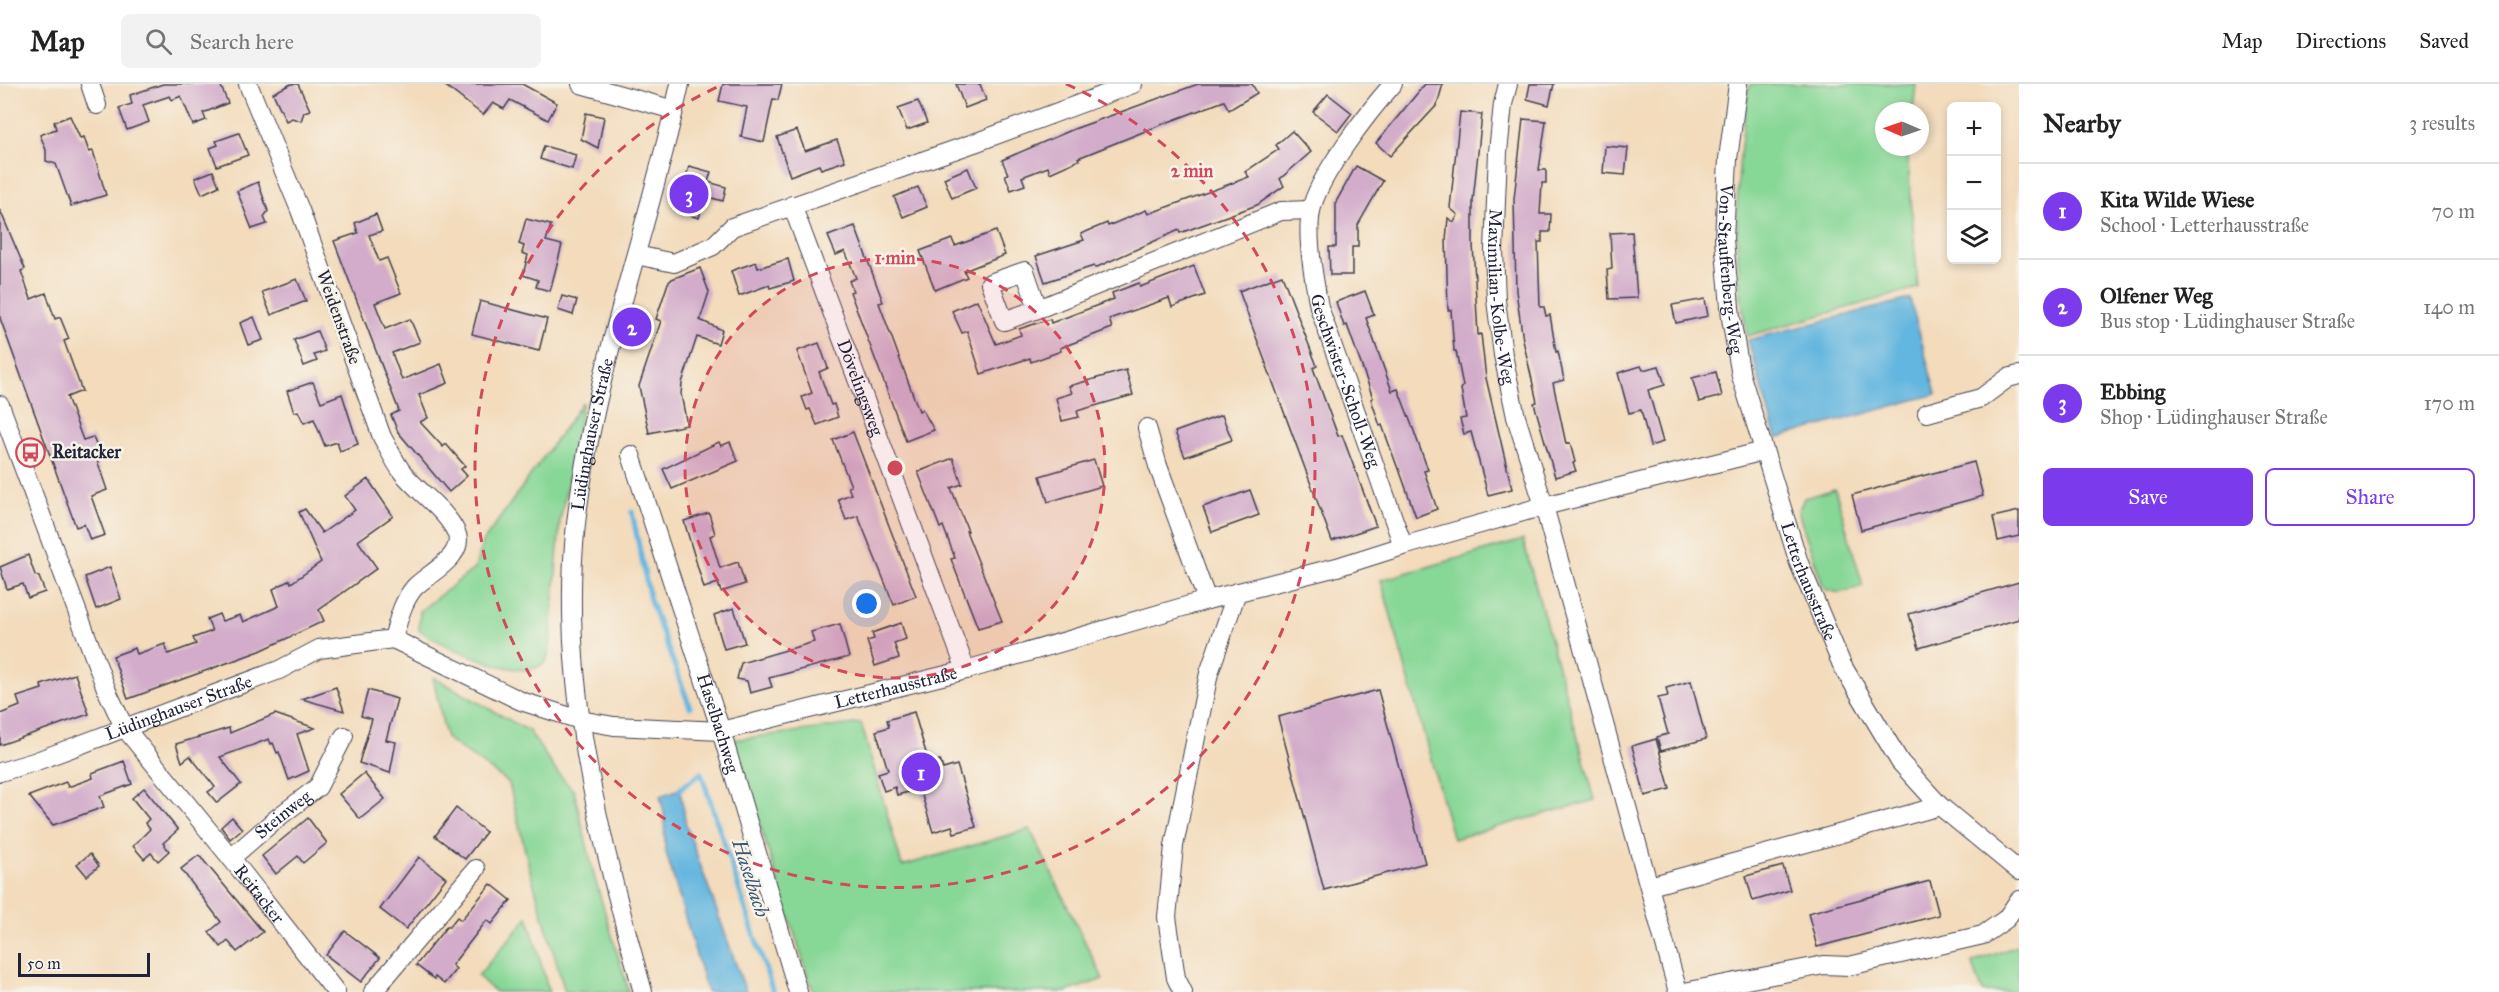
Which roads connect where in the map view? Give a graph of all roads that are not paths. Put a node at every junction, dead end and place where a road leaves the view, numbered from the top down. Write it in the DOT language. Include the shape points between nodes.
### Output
graph roads {
  1 [pos="90,84"];
  2 [pos="248,84"];
  3 [pos="581,84"];
  4 [pos="680,84"];
  5 [pos="1133,84"];
  6 [pos="1393,84"];
  7 [pos="1508,84"];
  8 [pos="1738,84"];
  9 [pos="97,105"];
  10 [pos="674,110"];
  11 [pos="792,205"];
  12 [pos="1311,210"];
  13 [pos="636,255"];
  14 [pos="1038,309"];
  15 [pos="2019,375"];
  16 [pos="0,405"];
  17 [pos="1927,413"];
  18 [pos="1148,428"];
  19 [pos="6,443"];
  20 [pos="1764,451"];
  21 [pos="631,455"];
  22 [pos="1544,506"];
  23 [pos="1403,546"];
  24 [pos="1237,592"];
  25 [pos="1207,600"];
  26 [pos="393,639"];
  27 [pos="966,670"];
  28 [pos="580,720"];
  29 [pos="124,727"];
  30 [pos="721,732"];
  31 [pos="344,736"];
  32 [pos="0,772"];
  33 [pos="1940,806"];
  34 [pos="231,858"];
  35 [pos="476,869"];
  36 [pos="2019,871"];
  37 [pos="1650,886"];
  38 [pos="2019,900"];
  39 [pos="336,992"];
  40 [pos="373,992"];
  41 [pos="643,992"];
  42 [pos="798,992"];
  43 [pos="1183,992"];
  44 [pos="1678,992"];
  45 [pos="1684,992"];
  1 -- 9 [label="street"];
  2 -- 26 [label="street, Weidenstraße" via="300,210 382,437 402,472 456,533 454,553 414,588 402,609"];
  3 -- 10 [label="street"];
  4 -- 10 [label="street, Lüdinghauser Straße"];
  5 -- 11 [label="street"];
  6 -- 12 [label="street, Geschwister-Scholl-Weg" via="1343,148"];
  7 -- 22 [label="street, Maximilian-Kolbe-Weg" via="1495,203 1496,300 1516,417"];
  8 -- 20 [label="street, Von-Stauffenberg-Weg" via="1728,159 1724,239 1741,376"];
  10 -- 13 [label="street, Lüdinghauser Straße"];
  11 -- 13 [label="street" via="732,227 713,246 674,262"];
  11 -- 27 [label="street, Dövelingsweg"];
  12 -- 14 [label="street" via="1281,211"];
  12 -- 23 [label="street, Geschwister-Scholl-Weg" via="1312,266 1319,307"];
  13 -- 28 [label="street, Lüdinghauser Straße" via="600,387 576,525 572,600"];
  14 -- 14 [label="street" via="1025,271 990,283 1004,321"];
  15 -- 17 [label="street" via="2008,378 1981,398"];
  16 -- 19 [label="street, Reitacker"];
  18 -- 25 [label="street"];
  19 -- 29 [label="street, Reitacker"];
  20 -- 22 [label="street, Letterhausstraße"];
  20 -- 33 [label="street, Letterhausstraße" via="1799,563 1842,665 1900,762"];
  21 -- 30 [label="street, Haselbachweg"];
  22 -- 23 [label="street, Letterhausstraße"];
  22 -- 37 [label="street"];
  23 -- 24 [label="street, Letterhausstraße"];
  24 -- 25 [label="street, Letterhausstraße"];
  24 -- 43 [label="street" via="1209,673 1174,846 1167,917 1176,978"];
  25 -- 27 [label="street, Letterhausstraße"];
  26 -- 28 [label="street" via="521,701"];
  26 -- 29 [label="street, Lüdinghauser Straße" via="319,649 279,670"];
  27 -- 30 [label="street, Letterhausstraße"];
  28 -- 30 [label="street, Letterhausstraße" via="614,726"];
  28 -- 41 [label="street, Lüdinghauser Straße" via="613,884"];
  29 -- 32 [label="street, Lüdinghauser Straße"];
  29 -- 34 [label="street, Reitacker"];
  30 -- 42 [label="street, Haselbachweg"];
  31 -- 34 [label="street, Steinweg" via="318,787"];
  33 -- 36 [label="street, Letterhausstraße"];
  33 -- 37 [label="street"];
  34 -- 39 [label="street, Reitacker"];
  35 -- 40 [label="street"];
  37 -- 44 [label="street"];
  38 -- 45 [label="street" via="2006,919 1983,935 1849,966 1824,964"];
}
